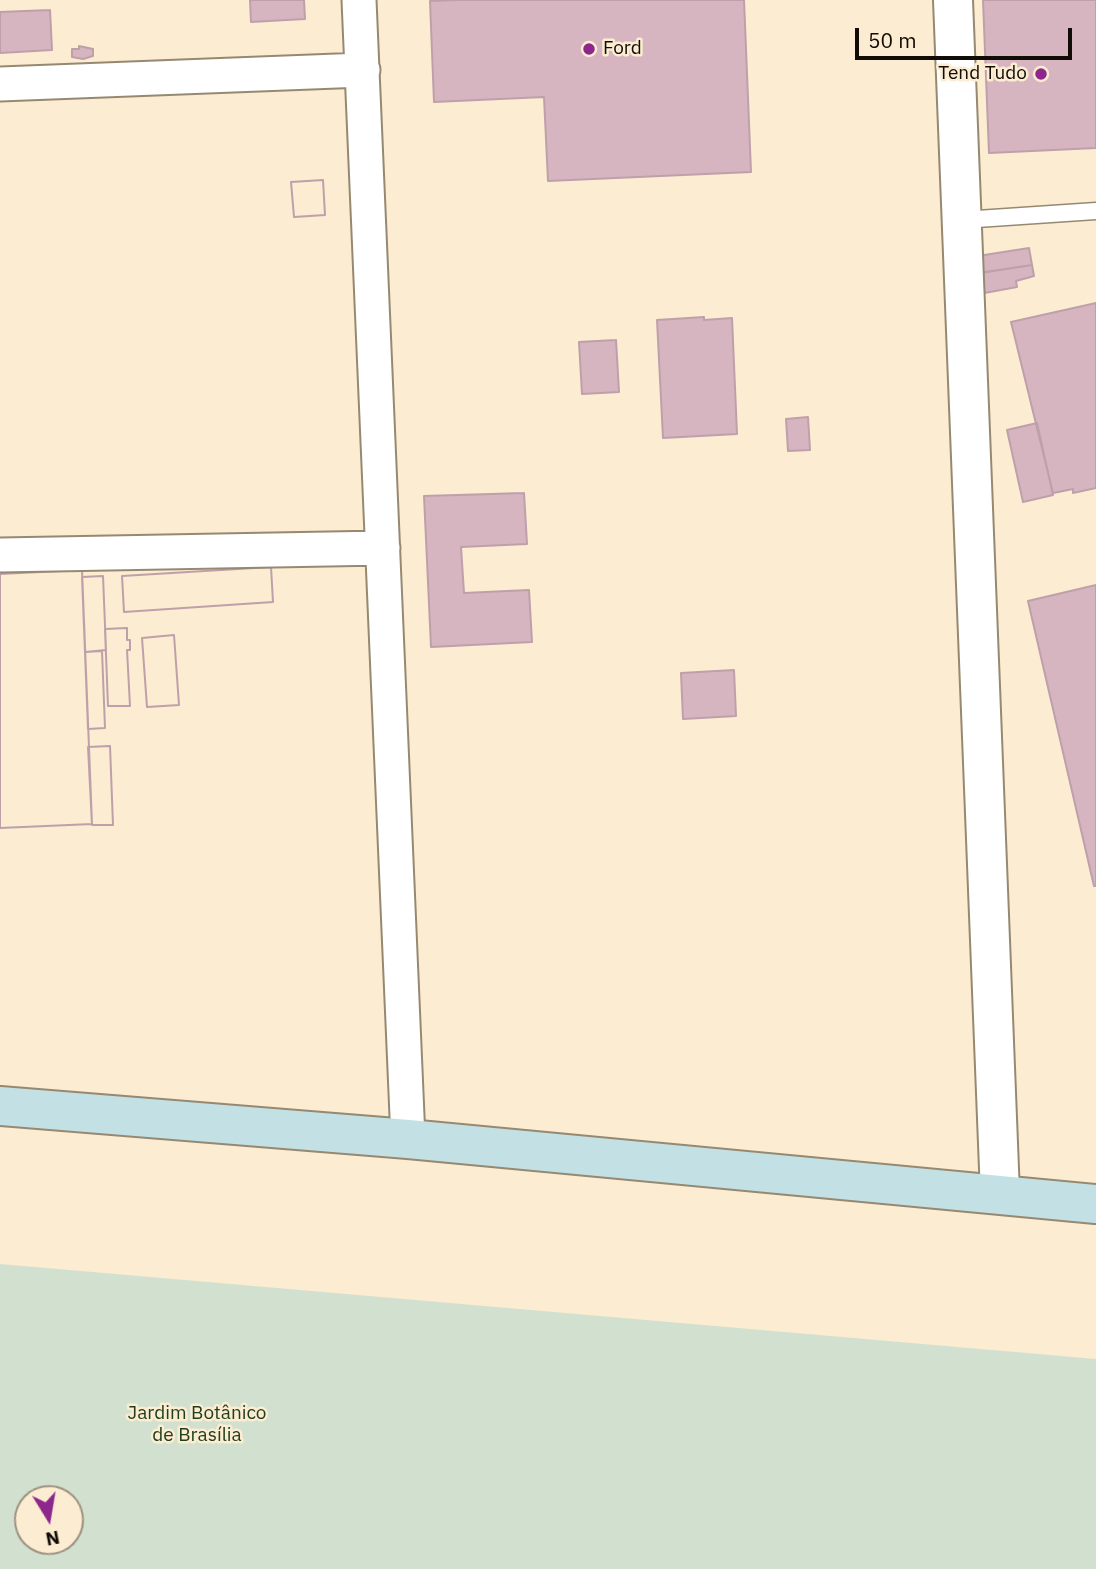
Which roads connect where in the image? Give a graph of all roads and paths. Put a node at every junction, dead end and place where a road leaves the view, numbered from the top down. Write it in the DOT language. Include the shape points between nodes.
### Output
graph roads {
  1 [pos="359,0"];
  2 [pos="953,0"];
  3 [pos="363,70"];
  4 [pos="0,85"];
  5 [pos="1096,211"];
  6 [pos="962,220"];
  7 [pos="383,548"];
  8 [pos="0,555"];
  9 [pos="0,1106"];
  10 [pos="408,1139"];
  11 [pos="1000,1194"];
  12 [pos="1096,1204"];
  1 -- 3 [label="street"];
  2 -- 6 [label="street"];
  3 -- 4 [label="street"];
  3 -- 7 [label="street"];
  5 -- 6 [label="lane"];
  6 -- 11 [label="street"];
  7 -- 8 [label="street"];
  7 -- 10 [label="street"];
  9 -- 10 [label="main road"];
  10 -- 11 [label="main road"];
  11 -- 12 [label="main road"];
}
